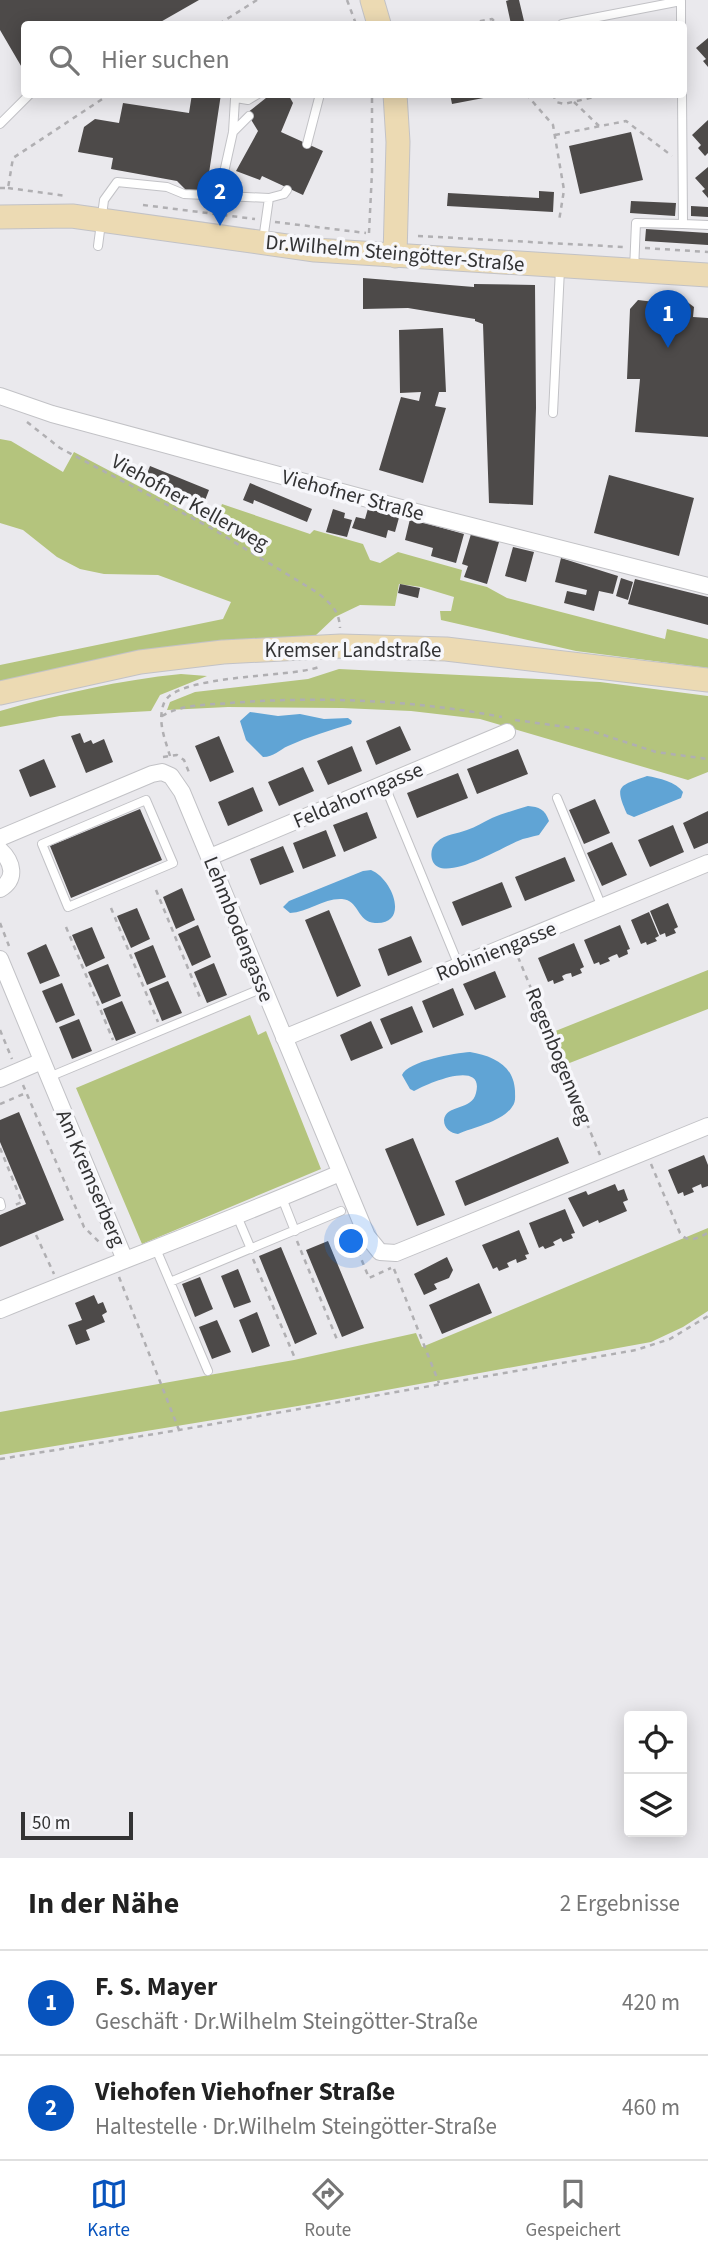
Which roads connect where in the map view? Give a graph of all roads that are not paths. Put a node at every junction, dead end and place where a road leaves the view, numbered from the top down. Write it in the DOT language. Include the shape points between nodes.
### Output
graph roads {
  1 [pos="372,0"];
  2 [pos="681,0"];
  3 [pos="378,21"];
  4 [pos="577,21"];
  5 [pos="681,21"];
  6 [pos="26,98"];
  7 [pos="238,98"];
  8 [pos="319,98"];
  9 [pos="395,98"];
  10 [pos="682,98"];
  11 [pos="249,116"];
  12 [pos="0,124"];
  13 [pos="233,132"];
  14 [pos="307,144"];
  15 [pos="287,190"];
  16 [pos="219,195"];
  17 [pos="269,198"];
  18 [pos="102,210"];
  19 [pos="0,217"];
  20 [pos="684,224"];
  21 [pos="708,225"];
  22 [pos="264,232"];
  23 [pos="98,246"];
  24 [pos="396,246"];
  25 [pos="634,259"];
  26 [pos="560,266"];
  27 [pos="708,275"];
  28 [pos="0,396"];
  29 [pos="554,414"];
  30 [pos="708,586"];
  31 [pos="708,680"];
  32 [pos="0,693"];
  33 [pos="507,733"];
  34 [pos="384,784"];
  35 [pos="557,798"];
  36 [pos="84,814"];
  37 [pos="0,838"];
  38 [pos="0,850"];
  39 [pos="210,857"];
  40 [pos="708,863"];
  41 [pos="0,889"];
  42 [pos="602,907"];
  43 [pos="0,959"];
  44 [pos="459,966"];
  45 [pos="263,988"];
  46 [pos="284,1038"];
  47 [pos="42,1061"];
  48 [pos="49,1077"];
  49 [pos="0,1079"];
  50 [pos="708,1126"];
  51 [pos="340,1173"];
  52 [pos="282,1198"];
  53 [pos="341,1211"];
  54 [pos="237,1216"];
  55 [pos="295,1231"];
  56 [pos="156,1249"];
  57 [pos="251,1249"];
  58 [pos="119,1262"];
  59 [pos="170,1282"];
  60 [pos="0,1310"];
  61 [pos="208,1371"];
  1 -- 3 [label="main road"];
  2 -- 4 [label="lane"];
  2 -- 5 [label="lane"];
  6 -- 12 [label="lane"];
  7 -- 13 [label="lane"];
  8 -- 14 [label="lane"];
  9 -- 24 [label="main road"];
  10 -- 20 [label="lane"];
  11 -- 13 [label="lane"];
  13 -- 16 [label="lane"];
  15 -- 17 [label="lane"];
  16 -- 17 [label="lane"];
  16 -- 18 [label="lane" via="117,182"];
  17 -- 22 [label="lane"];
  18 -- 19 [label="main road, Dr.Wilhelm Steingötter-Straße" via="72,216"];
  18 -- 22 [label="main road, Dr.Wilhelm Steingötter-Straße"];
  18 -- 23 [label="lane"];
  20 -- 21 [label="lane"];
  20 -- 25 [label="lane" via="636,223"];
  22 -- 24 [label="main road, Dr.Wilhelm Steingötter-Straße" via="314,250"];
  24 -- 26 [label="main road, Dr.Wilhelm Steingötter-Straße"];
  25 -- 26 [label="main road, Dr.Wilhelm Steingötter-Straße"];
  25 -- 27 [label="main road, Dr.Wilhelm Steingötter-Straße"];
  26 -- 29 [label="lane"];
  28 -- 30 [label="street, Viehofner Straße" via="416,512"];
  31 -- 32 [label="main road, Kremser Landstraße" via="446,649 341,646 140,662"];
  33 -- 34 [label="street, Feldahorngasse"];
  34 -- 39 [label="street, Feldahorngasse"];
  34 -- 44 [label="lane"];
  35 -- 42 [label="lane"];
  36 -- 36 [label="lane" via="146,800 173,863 68,907 42,844"];
  36 -- 37 [label="street"];
  36 -- 39 [label="street, Lehmbodengasse" via="162,772 171,776 182,792"];
  38 -- 41 [label="street" via="11,864 12,874"];
  39 -- 45 [label="street, Lehmbodengasse"];
  40 -- 42 [label="street, Robiniengasse"];
  42 -- 44 [label="street, Robiniengasse"];
  43 -- 47 [label="street, Am Kremserberg"];
  44 -- 46 [label="street, Robiniengasse"];
  45 -- 46 [label="street, Lehmbodengasse"];
  45 -- 48 [label="lane"];
  46 -- 51 [label="street, Lehmbodengasse"];
  47 -- 48 [label="street, Am Kremserberg"];
  47 -- 49 [label="street"];
  48 -- 58 [label="street, Am Kremserberg"];
  50 -- 51 [label="street, Lehmbodengasse" via="396,1253 384,1253 367,1236"];
  51 -- 52 [label="street, Am Kremserberg"];
  52 -- 54 [label="street, Am Kremserberg"];
  52 -- 55 [label="lane"];
  53 -- 55 [label="lane"];
  54 -- 56 [label="street, Am Kremserberg"];
  54 -- 57 [label="lane"];
  55 -- 57 [label="lane"];
  56 -- 58 [label="street, Am Kremserberg"];
  56 -- 59 [label="lane"];
  57 -- 59 [label="lane"];
  58 -- 60 [label="street"];
  59 -- 61 [label="lane"];
}
